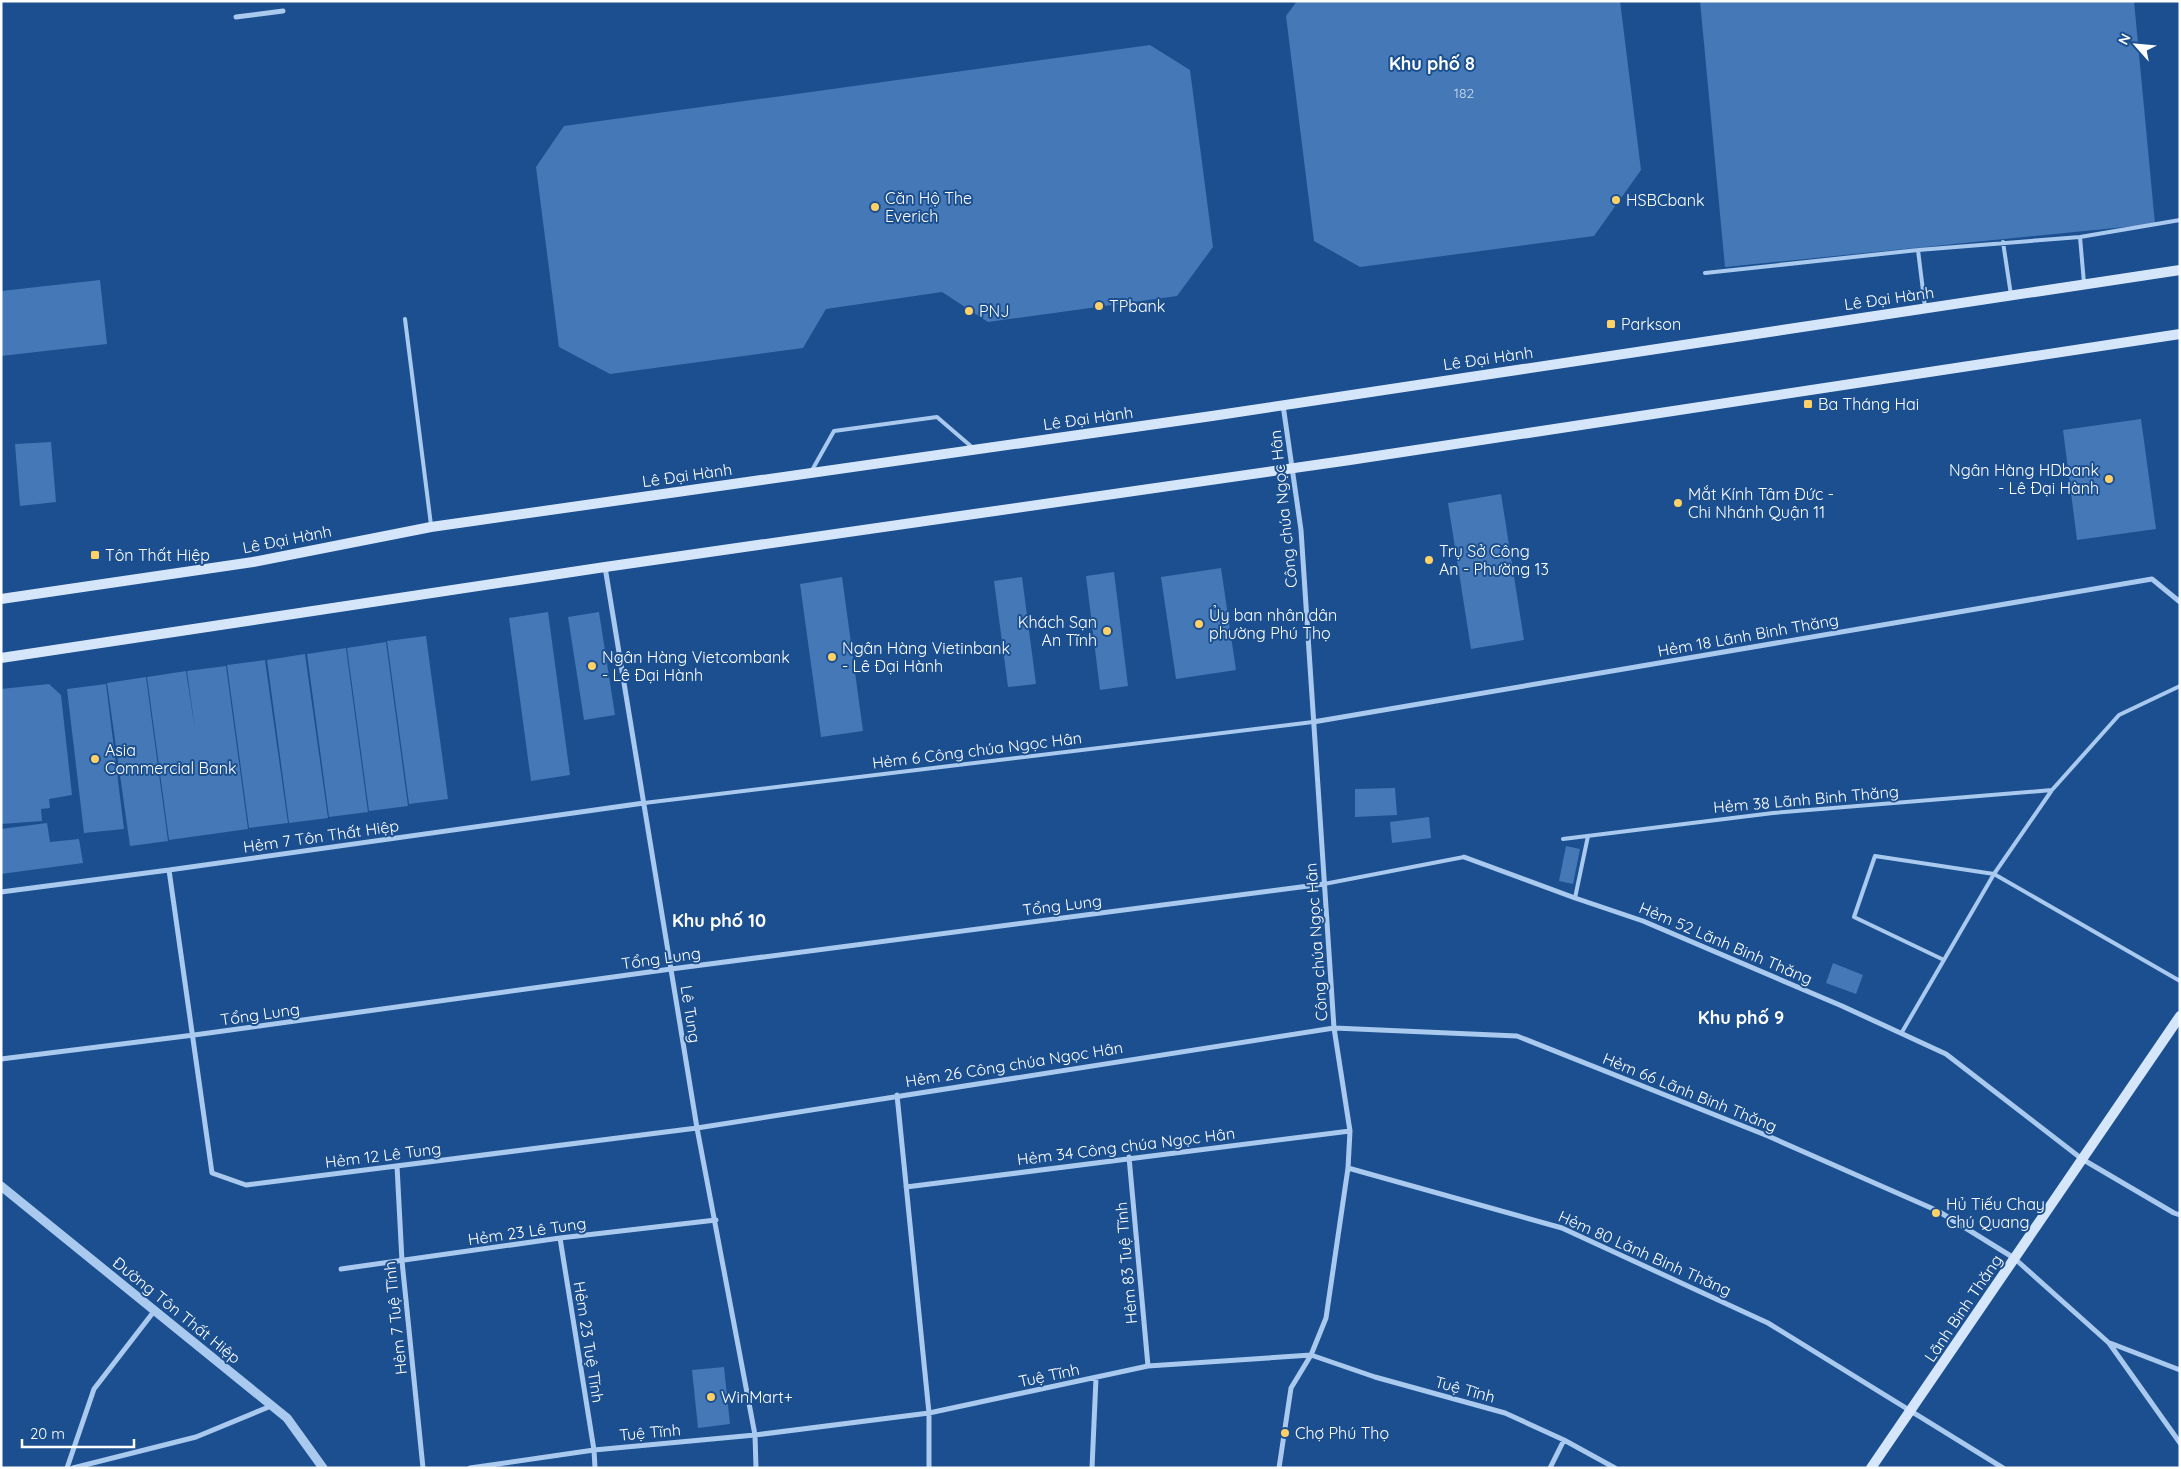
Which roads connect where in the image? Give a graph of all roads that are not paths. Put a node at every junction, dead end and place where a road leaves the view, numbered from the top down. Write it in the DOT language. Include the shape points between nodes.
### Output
graph roads {
  1 [pos="282,11"];
  2 [pos="236,17"];
  3 [pos="2180,220"];
  4 [pos="2080,237"];
  5 [pos="2003,242"];
  6 [pos="1918,250"];
  7 [pos="2180,270"];
  8 [pos="1705,273"];
  9 [pos="2084,285"];
  10 [pos="2011,295"];
  11 [pos="1925,308"];
  12 [pos="405,319"];
  13 [pos="2180,334"];
  14 [pos="1283,404"];
  15 [pos="974,449"];
  16 [pos="1292,467"];
  17 [pos="811,472"];
  18 [pos="431,526"];
  19 [pos="605,567"];
  20 [pos="1,599"];
  21 [pos="2180,602"];
  22 [pos="1,658"];
  23 [pos="2180,686"];
  24 [pos="1314,722"];
  25 [pos="2052,790"];
  26 [pos="644,803"];
  27 [pos="1588,836"];
  28 [pos="1563,839"];
  29 [pos="1464,857"];
  30 [pos="169,870"];
  31 [pos="1994,874"];
  32 [pos="1324,884"];
  33 [pos="1,892"];
  34 [pos="1574,898"];
  35 [pos="1944,960"];
  36 [pos="671,969"];
  37 [pos="2180,981"];
  38 [pos="2180,1016"];
  39 [pos="1334,1028"];
  40 [pos="1902,1032"];
  41 [pos="194,1035"];
  42 [pos="1,1058"];
  43 [pos="898,1095"];
  44 [pos="697,1128"];
  45 [pos="1350,1131"];
  46 [pos="1129,1157"];
  47 [pos="2082,1159"];
  48 [pos="397,1166"];
  49 [pos="1348,1168"];
  50 [pos="906,1187"];
  51 [pos="3,1191"];
  52 [pos="2180,1215"];
  53 [pos="716,1220"];
  54 [pos="560,1238"];
  55 [pos="2014,1258"];
  56 [pos="402,1261"];
  57 [pos="341,1269"];
  58 [pos="156,1309"];
  59 [pos="2109,1343"];
  60 [pos="1311,1355"];
  61 [pos="1148,1366"];
  62 [pos="2180,1370"];
  63 [pos="1096,1378"];
  64 [pos="271,1406"];
  65 [pos="1911,1411"];
  66 [pos="929,1413"];
  67 [pos="755,1435"];
  68 [pos="1564,1440"];
  69 [pos="2180,1443"];
  70 [pos="594,1450"];
  71 [pos="67,1468"];
  72 [pos="73,1468"];
  73 [pos="323,1468"];
  74 [pos="422,1468"];
  75 [pos="470,1468"];
  76 [pos="595,1468"];
  77 [pos="756,1468"];
  78 [pos="929,1468"];
  79 [pos="1092,1468"];
  80 [pos="1279,1468"];
  81 [pos="1550,1468"];
  82 [pos="1615,1468"];
  83 [pos="1871,1468"];
  84 [pos="2002,1468"];
  1 -- 2 [label="street"];
  3 -- 4 [label="lane"];
  4 -- 5 [label="lane"];
  4 -- 9 [label="lane"];
  5 -- 6 [label="lane"];
  5 -- 10 [label="lane"];
  6 -- 8 [label="lane"];
  6 -- 11 [label="lane"];
  7 -- 9 [label="main road, Lê Đại Hành"];
  9 -- 10 [label="main road, Lê Đại Hành"];
  10 -- 11 [label="main road, Lê Đại Hành"];
  11 -- 14 [label="main road, Lê Đại Hành"];
  12 -- 18 [label="lane"];
  13 -- 16 [label="main road"];
  14 -- 15 [label="main road, Lê Đại Hành"];
  14 -- 16 [label="street, Công chúa Ngọc Hân"];
  15 -- 17 [label="main road, Lê Đại Hành"];
  15 -- 17 [label="lane" via="937,417 902,421 834,431"];
  16 -- 19 [label="main road"];
  16 -- 24 [label="street, Công chúa Ngọc Hân" via="1301,530"];
  17 -- 18 [label="main road, Lê Đại Hành"];
  18 -- 20 [label="main road, Lê Đại Hành" via="253,562"];
  19 -- 22 [label="main road"];
  19 -- 26 [label="street, Lê Tung"];
  21 -- 24 [label="street, Hẻm 18 Lãnh Binh Thăng" via="2152,579"];
  23 -- 25 [label="lane" via="2119,715"];
  24 -- 26 [label="lane, Hẻm 6 Công chúa Ngọc Hân"];
  24 -- 32 [label="street, Công chúa Ngọc Hân"];
  25 -- 27 [label="lane, Hẻm 38 Lãnh Binh Thăng" via="1773,813"];
  25 -- 31 [label="lane"];
  26 -- 30 [label="street, Hẻm 7 Tôn Thất Hiệp"];
  26 -- 36 [label="street, Lê Tung"];
  27 -- 28 [label="lane, Hẻm 38 Lãnh Binh Thăng"];
  27 -- 34 [label="lane"];
  29 -- 32 [label="lane, Hẻm 52 Lãnh Binh Thăng"];
  29 -- 34 [label="street, Hẻm 52 Lãnh Binh Thăng"];
  30 -- 33 [label="street, Hẻm 7 Tôn Thất Hiệp"];
  30 -- 41 [label="street"];
  31 -- 35 [label="lane"];
  31 -- 35 [label="lane" via="1875,856 1854,917"];
  31 -- 37 [label="lane"];
  32 -- 36 [label="street, Tổng Lung"];
  32 -- 39 [label="street, Công chúa Ngọc Hân"];
  34 -- 40 [label="street, Hẻm 52 Lãnh Binh Thăng" via="1643,921"];
  35 -- 40 [label="lane"];
  36 -- 41 [label="street, Tổng Lung"];
  36 -- 44 [label="street, Lê Tung"];
  38 -- 47 [label="main road, Lãnh Binh Thăng"];
  39 -- 43 [label="street, Hẻm 26 Công chúa Ngọc Hân"];
  39 -- 45 [label="street, Công chúa Ngọc Hân"];
  39 -- 55 [label="street, Hẻm 66 Lãnh Binh Thăng" via="1517,1036 1768,1136 1938,1211"];
  40 -- 47 [label="street, Hẻm 52 Lãnh Binh Thăng" via="1946,1054"];
  41 -- 42 [label="street, Tổng Lung"];
  41 -- 48 [label="street, Hẻm 12 Lê Tung" via="212,1173 246,1186"];
  43 -- 44 [label="street, Hẻm 26 Công chúa Ngọc Hân"];
  43 -- 50 [label="street"];
  44 -- 48 [label="street, Hẻm 12 Lê Tung"];
  44 -- 53 [label="street, Lê Tung"];
  45 -- 46 [label="street, Hẻm 34 Công chúa Ngọc Hân"];
  45 -- 49 [label="street, Công chúa Ngọc Hân"];
  46 -- 50 [label="street, Hẻm 34 Công chúa Ngọc Hân"];
  46 -- 61 [label="street, Hẻm 83 Tuệ Tĩnh"];
  47 -- 52 [label="street, Hẻm 52 Lãnh Binh Thăng"];
  47 -- 55 [label="main road, Lãnh Binh Thăng"];
  48 -- 56 [label="street, Hẻm 7 Tuệ Tĩnh"];
  49 -- 60 [label="street, Công chúa Ngọc Hân" via="1326,1318"];
  49 -- 65 [label="street, Hẻm 80 Lãnh Binh Thăng" via="1562,1228 1768,1322"];
  50 -- 66 [label="street"];
  51 -- 58 [label="street, Đường Tôn Thất Hiệp"];
  53 -- 54 [label="street, Hẻm 23 Lê Tung"];
  53 -- 67 [label="street, Lê Tung"];
  54 -- 56 [label="street, Hẻm 23 Lê Tung"];
  54 -- 70 [label="street, Hẻm 23 Tuệ Tĩnh"];
  55 -- 59 [label="street, Hẻm 66 Lãnh Binh Thăng"];
  55 -- 65 [label="main road, Lãnh Binh Thăng"];
  56 -- 57 [label="street, Hẻm 23 Lê Tung"];
  56 -- 74 [label="street, Hẻm 7 Tuệ Tĩnh"];
  58 -- 64 [label="street, Đường Tôn Thất Hiệp"];
  58 -- 71 [label="street" via="94,1389"];
  59 -- 62 [label="street"];
  59 -- 69 [label="street"];
  60 -- 61 [label="street, Tuệ Tĩnh"];
  60 -- 68 [label="street, Tuệ Tĩnh" via="1375,1377 1505,1413"];
  60 -- 80 [label="street, Công chúa Ngọc Hân" via="1291,1388"];
  61 -- 63 [label="street, Tuệ Tĩnh"];
  63 -- 66 [label="street, Tuệ Tĩnh"];
  63 -- 79 [label="street"];
  64 -- 72 [label="street" via="196,1437"];
  64 -- 73 [label="street, Đường Tôn Thất Hiệp" via="287,1418"];
  65 -- 83 [label="main road, Lãnh Binh Thăng"];
  65 -- 84 [label="street, Hẻm 80 Lãnh Binh Thăng"];
  66 -- 67 [label="street, Tuệ Tĩnh"];
  66 -- 78 [label="street"];
  67 -- 70 [label="street, Tuệ Tĩnh"];
  67 -- 77 [label="street, Lê Tung"];
  68 -- 81 [label="street"];
  68 -- 82 [label="street, Tuệ Tĩnh"];
  70 -- 75 [label="street, Tuệ Tĩnh"];
  70 -- 76 [label="street, Hẻm 23 Tuệ Tĩnh"];
}
